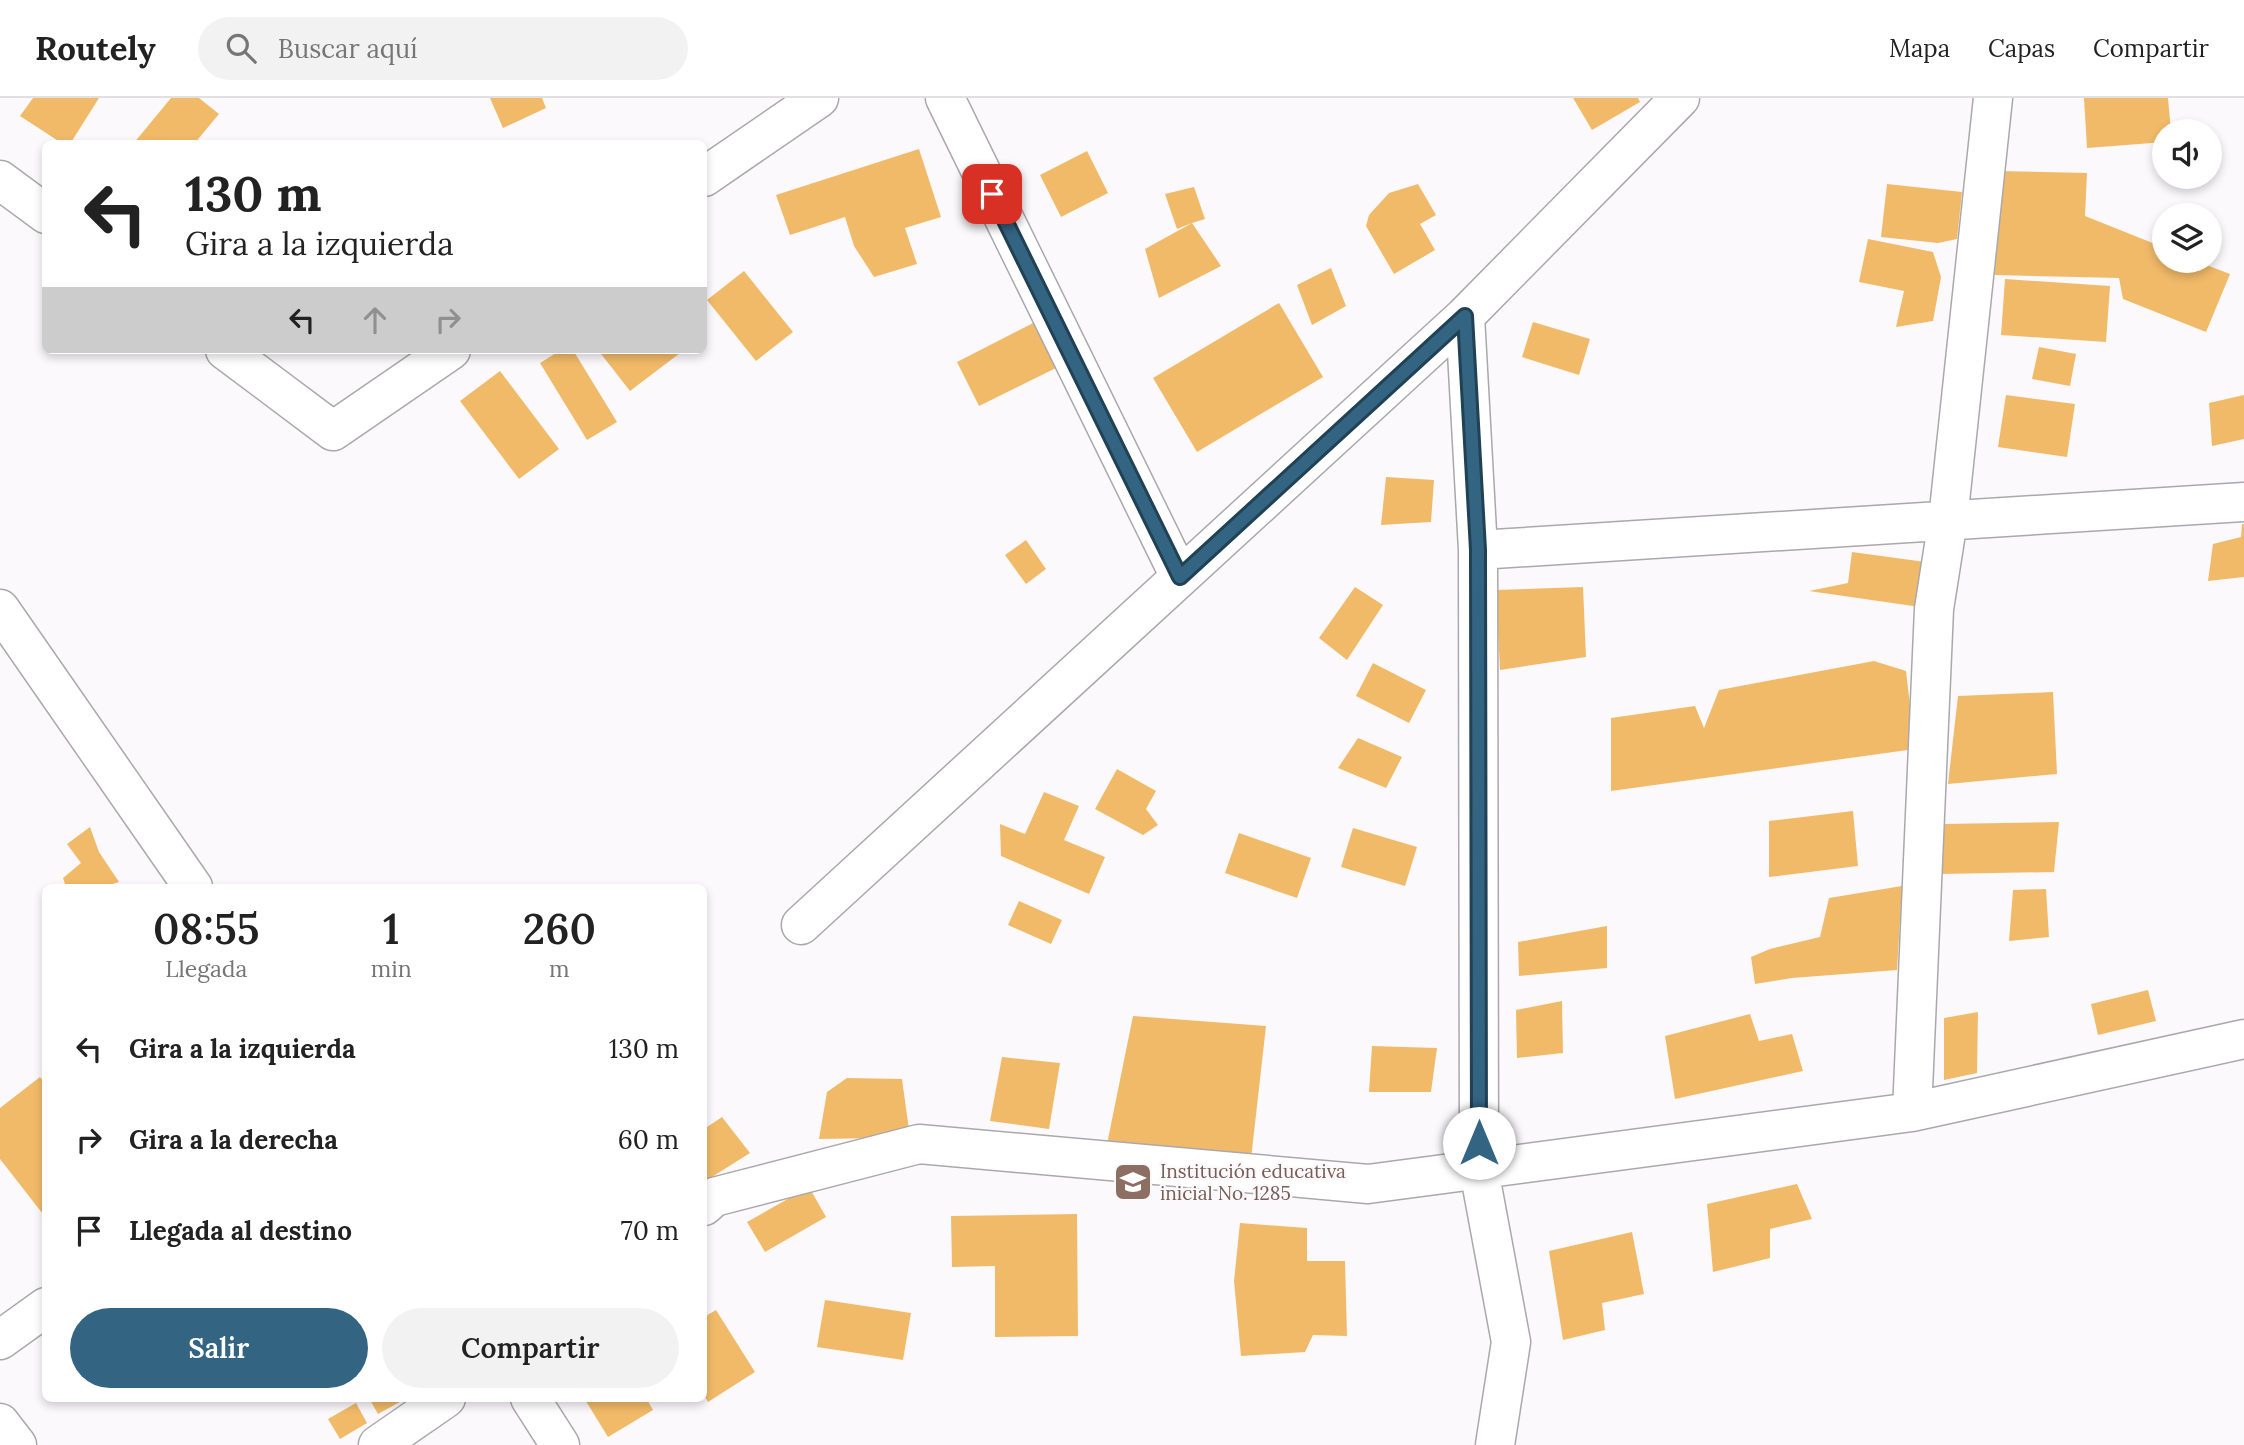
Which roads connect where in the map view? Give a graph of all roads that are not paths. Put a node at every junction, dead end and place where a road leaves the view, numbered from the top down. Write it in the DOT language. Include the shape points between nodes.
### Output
graph roads {
  1 [pos="819,98"];
  2 [pos="945,98"];
  3 [pos="1680,98"];
  4 [pos="1993,98"];
  5 [pos="707,175"];
  6 [pos="0,180"];
  7 [pos="42,211"];
  8 [pos="1465,316"];
  9 [pos="230,354"];
  10 [pos="445,354"];
  11 [pos="2244,502"];
  12 [pos="1948,520"];
  13 [pos="1478,550"];
  14 [pos="1180,577"];
  15 [pos="0,609"];
  16 [pos="191,884"];
  17 [pos="801,925"];
  18 [pos="2244,1039"];
  19 [pos="1912,1112"];
  20 [pos="1479,1170"];
  21 [pos="707,1203"];
  22 [pos="42,1310"];
  23 [pos="0,1340"];
  24 [pos="440,1402"];
  25 [pos="533,1402"];
  26 [pos="0,1423"];
  27 [pos="17,1445"];
  28 [pos="378,1445"];
  29 [pos="560,1445"];
  30 [pos="1495,1445"];
  1 -- 5 [label="street"];
  2 -- 14 [label="street"];
  3 -- 8 [label="street"];
  4 -- 12 [label="street"];
  6 -- 7 [label="street"];
  8 -- 13 [label="street"];
  8 -- 14 [label="street"];
  9 -- 10 [label="street" via="333,431"];
  11 -- 12 [label="street"];
  12 -- 13 [label="street"];
  12 -- 19 [label="street" via="1934,609"];
  13 -- 20 [label="street"];
  14 -- 17 [label="street"];
  15 -- 16 [label="street"];
  18 -- 19 [label="street"];
  19 -- 20 [label="street"];
  20 -- 21 [label="street" via="1368,1184 919,1144 714,1197"];
  20 -- 30 [label="street" via="1511,1342"];
  22 -- 23 [label="street"];
  24 -- 28 [label="street"];
  25 -- 29 [label="street"];
  26 -- 27 [label="street"];
}
